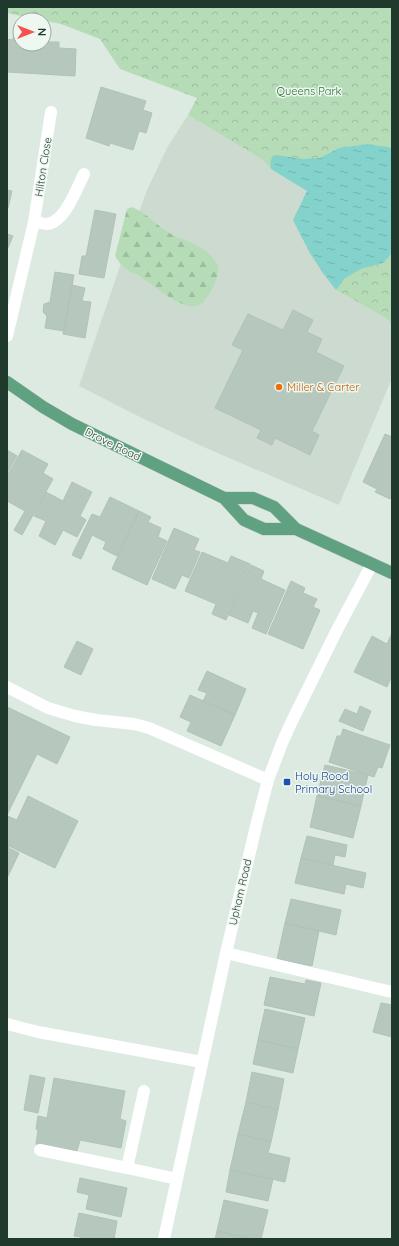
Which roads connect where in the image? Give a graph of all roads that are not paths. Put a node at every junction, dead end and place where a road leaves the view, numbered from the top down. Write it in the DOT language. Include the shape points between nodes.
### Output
graph roads {
  1 [pos="51,112"];
  2 [pos="84,174"];
  3 [pos="34,222"];
  4 [pos="7,336"];
  5 [pos="7,382"];
  6 [pos="224,498"];
  7 [pos="296,529"];
  8 [pos="372,564"];
  9 [pos="392,573"];
  10 [pos="7,687"];
  11 [pos="268,780"];
  12 [pos="226,953"];
  13 [pos="392,992"];
  14 [pos="7,1024"];
  15 [pos="202,1062"];
  16 [pos="144,1091"];
  17 [pos="40,1150"];
  18 [pos="127,1168"];
  19 [pos="177,1179"];
  20 [pos="164,1239"];
  1 -- 3 [label="street, Hilton Close"];
  2 -- 3 [label="street" via="59,218 48,224"];
  3 -- 4 [label="street, Hilton Close"];
  5 -- 6 [label="main road, Drove Road" via="78,427"];
  6 -- 7 [label="main road, Drove Road" via="253,498 274,507"];
  6 -- 7 [label="main road, Drove Road" via="244,520 264,529"];
  7 -- 8 [label="main road, Drove Road"];
  8 -- 9 [label="main road, Drove Road"];
  8 -- 11 [label="street, Upham Road" via="292,721"];
  10 -- 11 [label="street" via="48,708 75,716 149,728"];
  11 -- 12 [label="street, Upham Road"];
  12 -- 13 [label="street"];
  12 -- 15 [label="street, Upham Road"];
  14 -- 15 [label="street"];
  15 -- 19 [label="street, Upham Road"];
  16 -- 18 [label="street"];
  17 -- 18 [label="street"];
  18 -- 19 [label="street"];
  19 -- 20 [label="street, Upham Road"];
}
